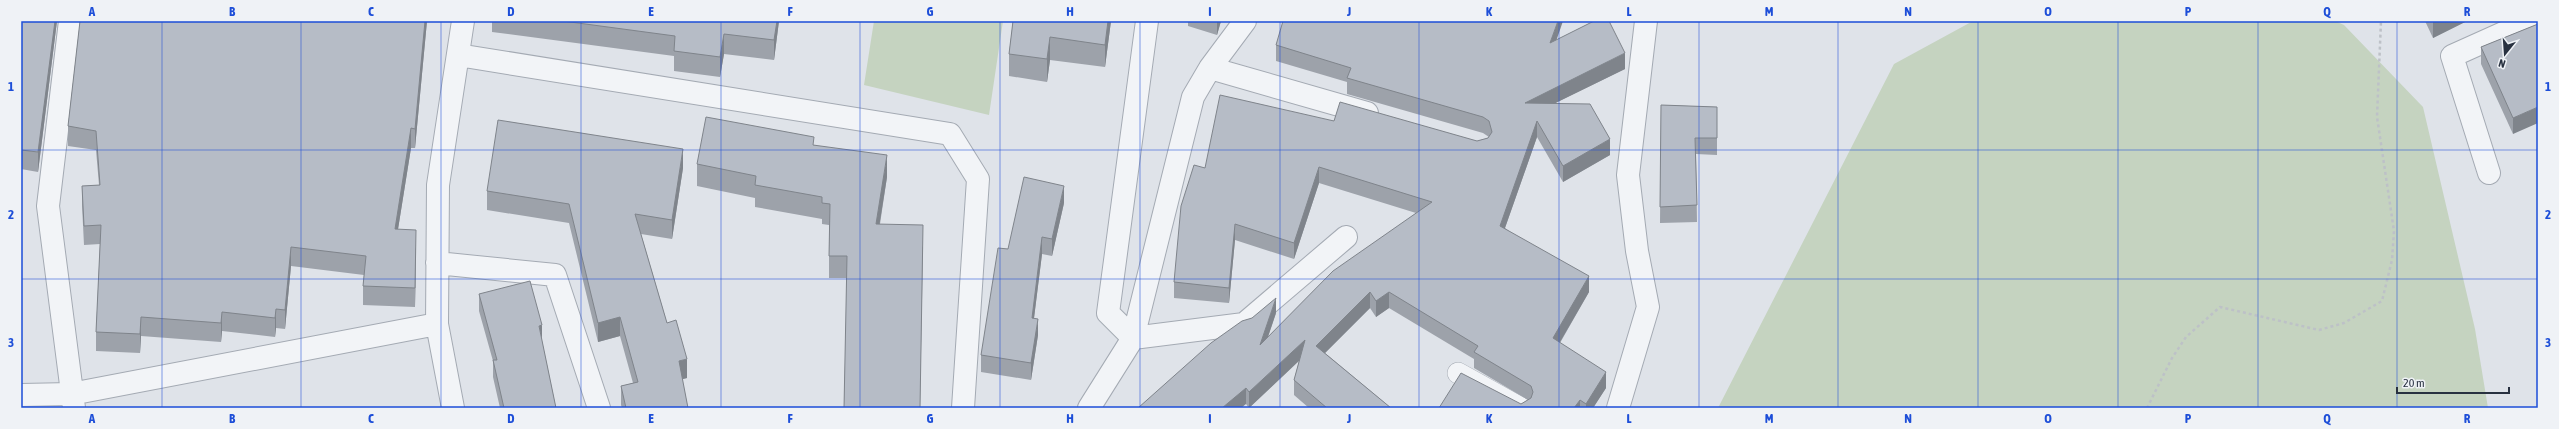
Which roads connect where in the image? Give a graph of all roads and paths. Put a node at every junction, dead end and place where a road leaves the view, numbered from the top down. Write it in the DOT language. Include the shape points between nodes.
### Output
graph roads {
  1 [pos="70,21"];
  2 [pos="463,21"];
  3 [pos="1147,21"];
  4 [pos="1245,21"];
  5 [pos="1646,21"];
  6 [pos="2381,21"];
  7 [pos="2530,21"];
  8 [pos="458,55"];
  9 [pos="1210,68"];
  10 [pos="1390,119"];
  11 [pos="2489,173"];
  12 [pos="1346,237"];
  13 [pos="437,263"];
  14 [pos="437,324"];
  15 [pos="1133,338"];
  16 [pos="1458,373"];
  17 [pos="21,395"];
  18 [pos="72,401"];
  19 [pos="453,408"];
  20 [pos="599,408"];
  21 [pos="963,408"];
  22 [pos="1089,408"];
  23 [pos="1521,408"];
  24 [pos="1618,408"];
  25 [pos="2147,408"];
  1 -- 18 [label="street" via="48,206"];
  2 -- 8 [label="street"];
  3 -- 15 [label="street" via="1108,313"];
  4 -- 9 [label="street"];
  5 -- 24 [label="street" via="1628,175 1637,251 1648,308"];
  6 -- 25 [label="path" via="2377,117 2394,232 2392,260 2382,301 2344,323 2319,330 2220,307 2186,337 2155,389"];
  7 -- 11 [label="street" via="2452,56"];
  8 -- 13 [label="street" via="438,185"];
  8 -- 21 [label="street" via="950,134 978,179"];
  9 -- 10 [label="street"];
  9 -- 15 [label="street" via="1192,97"];
  12 -- 15 [label="street" via="1244,324"];
  13 -- 14 [label="street"];
  13 -- 20 [label="street" via="555,275"];
  14 -- 18 [label="street"];
  14 -- 19 [label="street"];
  15 -- 22 [label="street"];
  16 -- 23 [label="lane"];
  17 -- 18 [label="street"];
}
